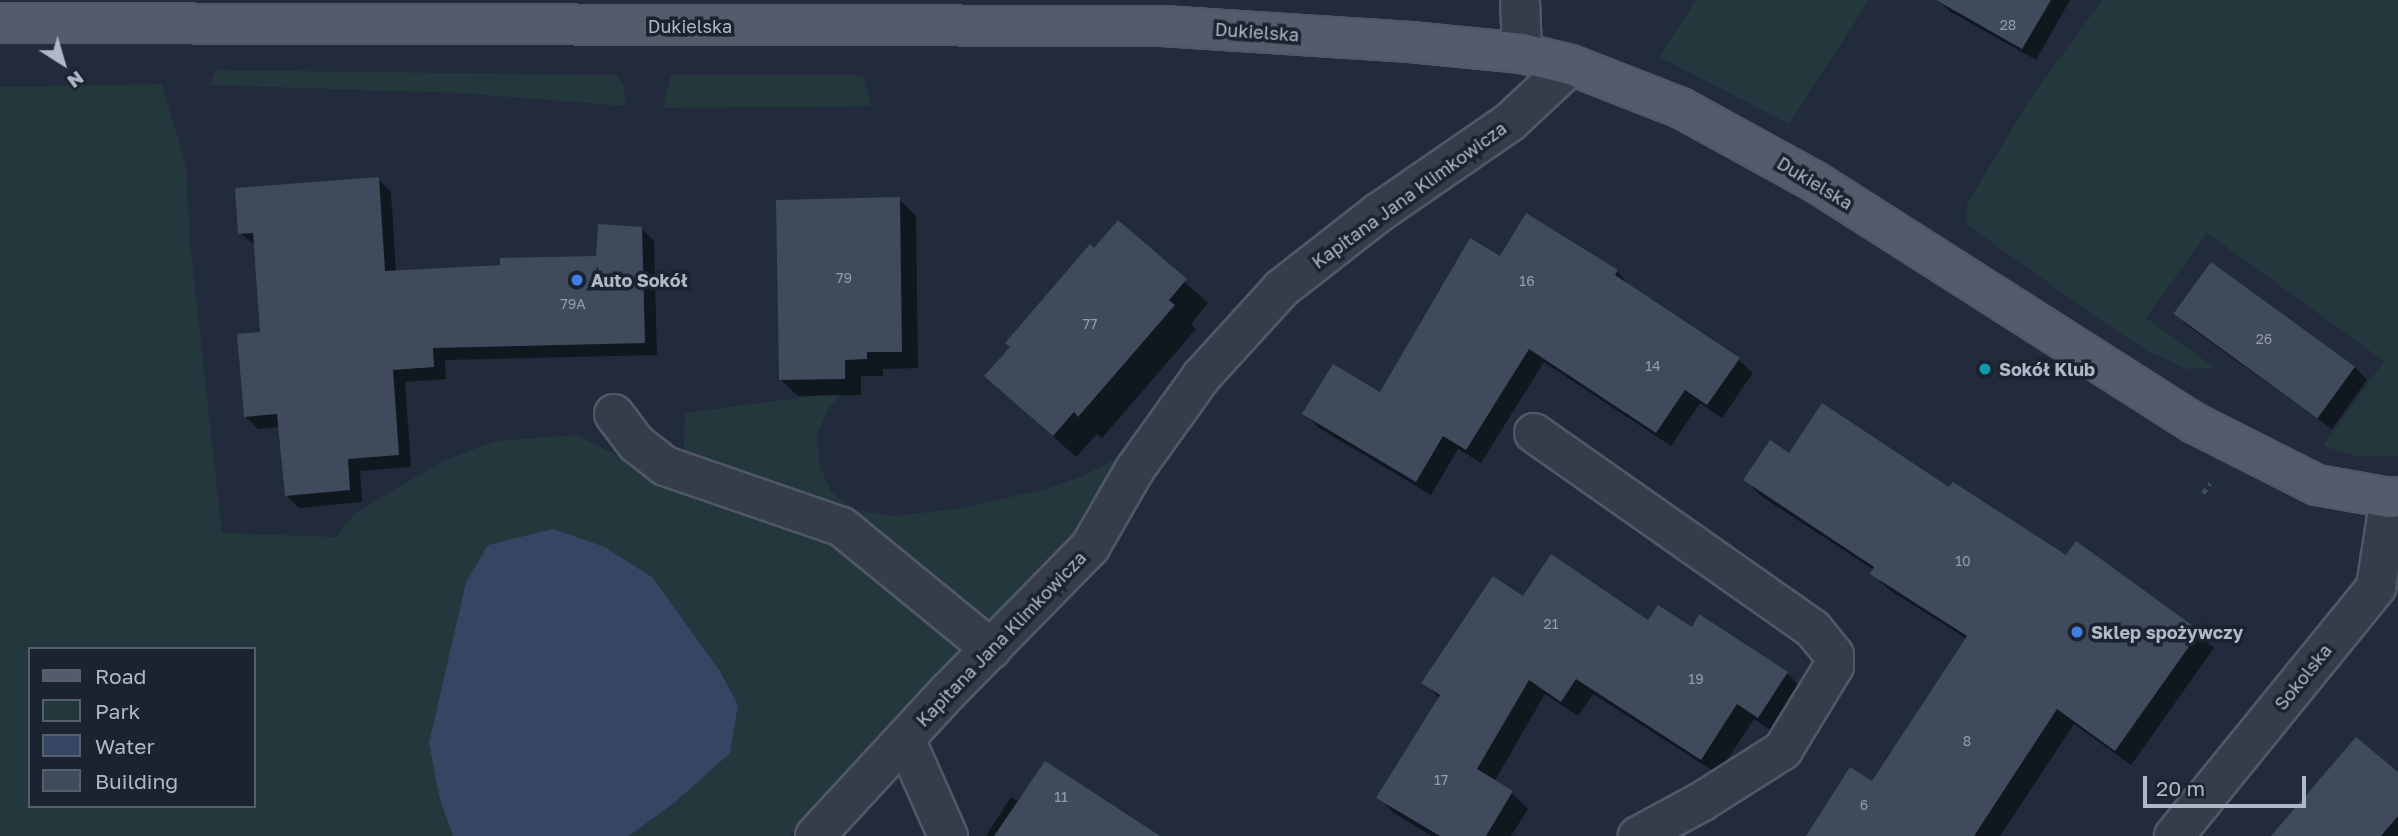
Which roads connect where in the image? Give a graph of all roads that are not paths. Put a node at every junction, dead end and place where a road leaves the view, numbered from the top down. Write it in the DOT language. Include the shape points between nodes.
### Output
graph roads {
  1 [pos="1520,0"];
  2 [pos="0,23"];
  3 [pos="1522,53"];
  4 [pos="1571,65"];
  5 [pos="614,414"];
  6 [pos="1534,433"];
  7 [pos="2394,498"];
  8 [pos="2387,597"];
  9 [pos="990,649"];
  10 [pos="905,739"];
  11 [pos="815,836"];
  12 [pos="948,836"];
  13 [pos="1638,836"];
  14 [pos="2174,836"];
  1 -- 3 [label="street"];
  2 -- 3 [label="main road, Dukielska" via="1162,26 1410,41"];
  3 -- 4 [label="main road, Dukielska"];
  4 -- 7 [label="main road, Dukielska" via="1681,108 1814,181 2194,423 2317,485"];
  4 -- 9 [label="street, Kapitana Jana Klimkowicza" via="1510,122 1378,213 1282,288 1201,377 1135,469 1090,547"];
  5 -- 9 [label="street" via="637,444 665,466 842,527"];
  6 -- 13 [label="street" via="1813,629 1834,655 1834,666 1783,750"];
  7 -- 8 [label="street, Sokolska"];
  8 -- 14 [label="street, Sokolska"];
  9 -- 10 [label="street, Kapitana Jana Klimkowicza"];
  10 -- 11 [label="street, Kapitana Jana Klimkowicza"];
  10 -- 12 [label="street"];
}
